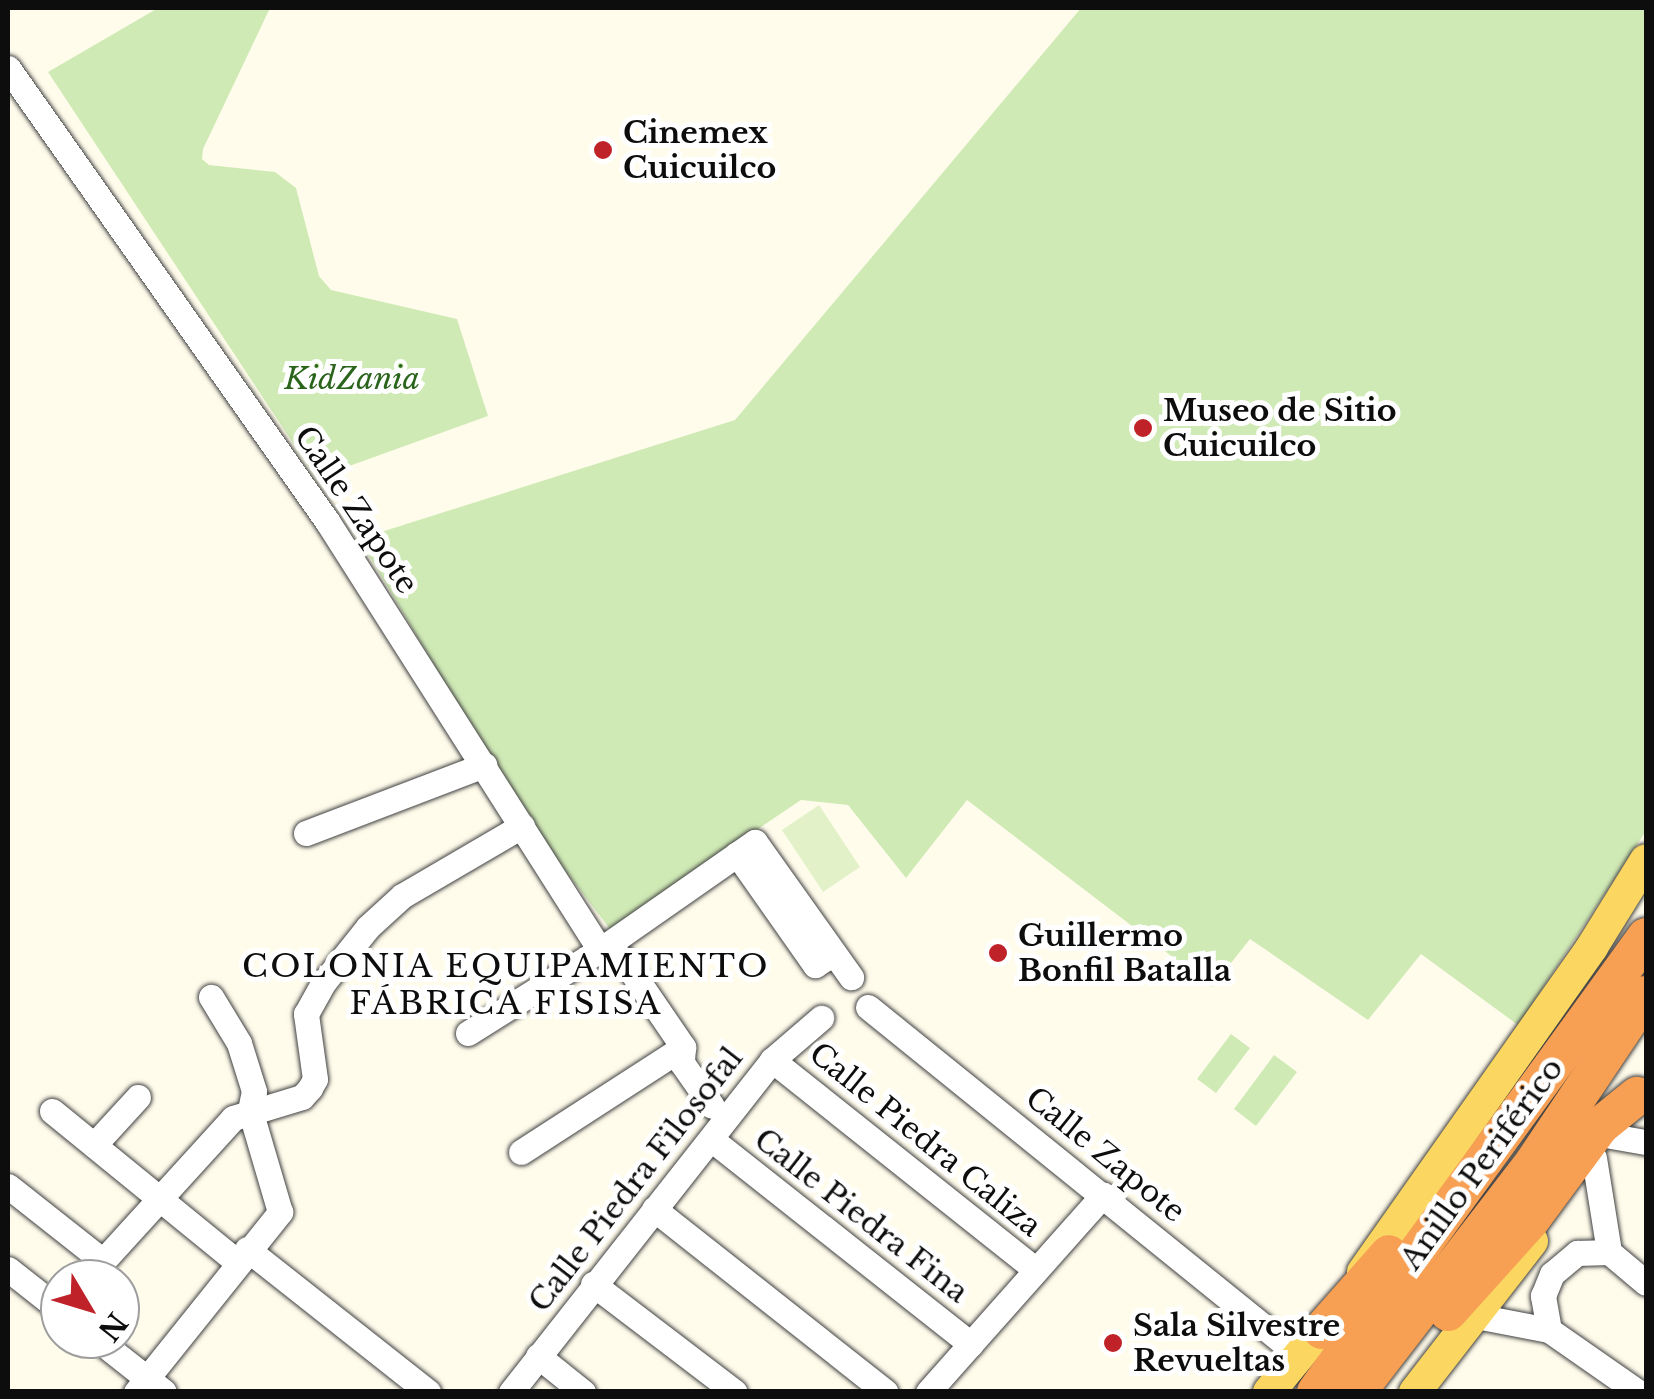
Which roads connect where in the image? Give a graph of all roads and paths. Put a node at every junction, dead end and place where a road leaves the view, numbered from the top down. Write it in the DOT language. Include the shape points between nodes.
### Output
graph roads {
  1 [pos="8,68"];
  2 [pos="484,765"];
  3 [pos="522,826"];
  4 [pos="306,833"];
  5 [pos="1646,860"];
  6 [pos="1646,937"];
  7 [pos="600,950"];
  8 [pos="1646,962"];
  9 [pos="851,977"];
  10 [pos="1646,995"];
  11 [pos="211,997"];
  12 [pos="868,1006"];
  13 [pos="821,1018"];
  14 [pos="1646,1023"];
  15 [pos="468,1033"];
  16 [pos="683,1047"];
  17 [pos="1561,1056"];
  18 [pos="772,1060"];
  19 [pos="1642,1089"];
  20 [pos="138,1097"];
  21 [pos="712,1106"];
  22 [pos="250,1110"];
  23 [pos="52,1111"];
  24 [pos="712,1139"];
  25 [pos="1646,1142"];
  26 [pos="94,1145"];
  27 [pos="1602,1147"];
  28 [pos="521,1152"];
  29 [pos="8,1186"];
  30 [pos="1103,1195"];
  31 [pos="160,1198"];
  32 [pos="654,1208"];
  33 [pos="1609,1252"];
  34 [pos="242,1255"];
  35 [pos="8,1269"];
  36 [pos="1036,1270"];
  37 [pos="1646,1283"];
  38 [pos="593,1284"];
  39 [pos="40,1294"];
  40 [pos="1476,1316"];
  41 [pos="1549,1330"];
  42 [pos="1311,1343"];
  43 [pos="971,1344"];
  44 [pos="538,1356"];
  45 [pos="119,1359"];
  46 [pos="149,1387"];
  47 [pos="1382,1390"];
  48 [pos="428,1392"];
  49 [pos="511,1392"];
  50 [pos="583,1392"];
  51 [pos="735,1392"];
  52 [pos="886,1392"];
  53 [pos="928,1392"];
  54 [pos="1269,1392"];
  55 [pos="1316,1392"];
  56 [pos="1329,1392"];
  57 [pos="1638,1392"];
  1 -- 2 [label="street, Calle Zapote" via="327,521"];
  2 -- 3 [label="street, Calle Zapote"];
  2 -- 4 [label="street"];
  3 -- 7 [label="street, Calle Zapote"];
  3 -- 22 [label="street" via="402,896 368,927 306,1014 310,1088"];
  5 -- 42 [label="main road" via="1592,947"];
  6 -- 17 [label="highway, Anillo Periférico"];
  7 -- 9 [label="street" via="738,854 815,965 834,953"];
  7 -- 15 [label="street"];
  7 -- 16 [label="street, Calle Zapote" via="623,959"];
  8 -- 56 [label="highway" via="1611,1018"];
  10 -- 47 [label="highway"];
  11 -- 22 [label="street" via="239,1043 254,1092"];
  12 -- 30 [label="street, Calle Zapote"];
  13 -- 18 [label="street, Calle Piedra Filosofal"];
  14 -- 47 [label="highway, Anillo Periférico"];
  16 -- 21 [label="street, Calle Zapote" via="682,1063"];
  16 -- 28 [label="street"];
  17 -- 42 [label="highway"];
  17 -- 55 [label="highway, Anillo Periférico"];
  18 -- 24 [label="street, Calle Piedra Filosofal"];
  18 -- 36 [label="street, Calle Piedra Caliza"];
  19 -- 27 [label="main road"];
  19 -- 47 [label="highway" via="1600,1126 1530,1220"];
  20 -- 26 [label="street"];
  22 -- 31 [label="street" via="233,1118"];
  22 -- 34 [label="street" via="280,1212"];
  23 -- 26 [label="street"];
  24 -- 32 [label="street, Calle Piedra Filosofal"];
  24 -- 43 [label="street, Calle Piedra Fina"];
  25 -- 27 [label="street"];
  26 -- 31 [label="street"];
  27 -- 33 [label="street"];
  27 -- 40 [label="main road"];
  29 -- 31 [label="street" via="103,1261"];
  30 -- 36 [label="street"];
  30 -- 42 [label="street, Calle Zapote"];
  31 -- 34 [label="street"];
  32 -- 38 [label="street, Calle Piedra Filosofal"];
  32 -- 52 [label="street"];
  33 -- 37 [label="street"];
  33 -- 41 [label="street" via="1577,1254 1552,1274 1543,1296"];
  34 -- 46 [label="street"];
  34 -- 48 [label="street"];
  35 -- 39 [label="street"];
  36 -- 43 [label="street"];
  38 -- 44 [label="street, Calle Piedra Filosofal"];
  38 -- 51 [label="street"];
  40 -- 41 [label="street"];
  40 -- 47 [label="main road"];
  41 -- 57 [label="street"];
  42 -- 54 [label="main road"];
  43 -- 53 [label="street"];
  44 -- 49 [label="street, Calle Piedra Filosofal"];
  44 -- 50 [label="street"];
  45 -- 46 [label="street"];
}
